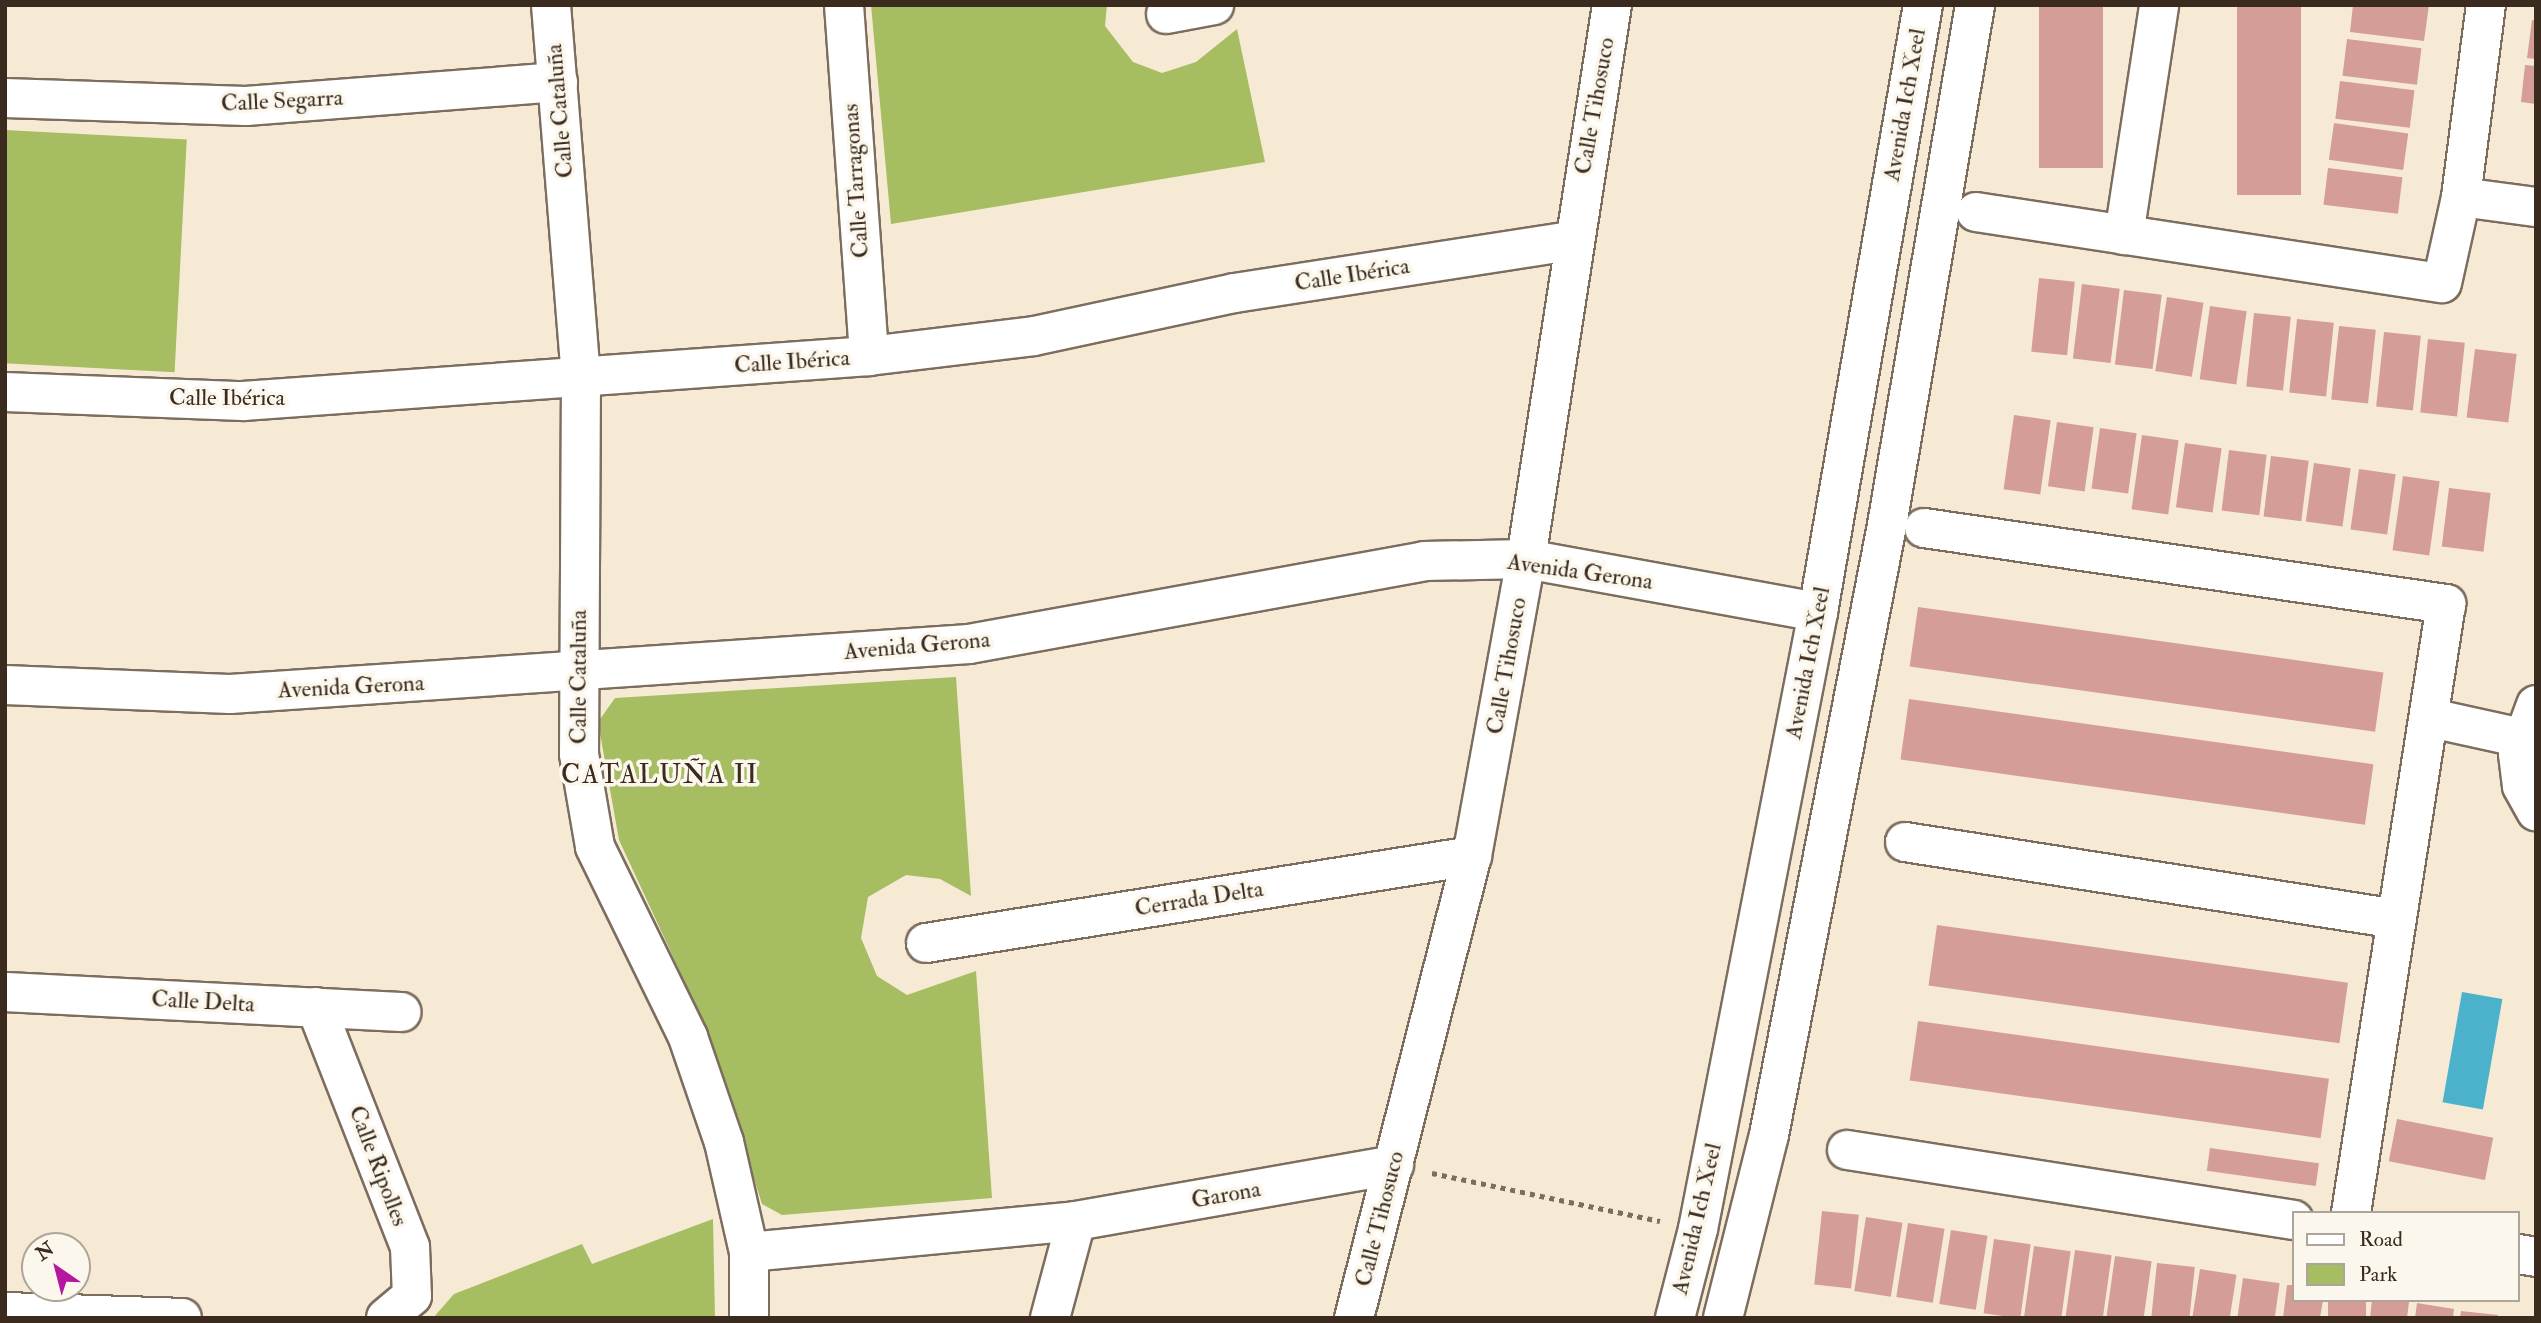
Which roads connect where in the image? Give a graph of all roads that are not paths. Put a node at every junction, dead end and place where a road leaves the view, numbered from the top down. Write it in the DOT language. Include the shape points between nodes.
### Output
graph roads {
  1 [pos="551,5"];
  2 [pos="844,5"];
  3 [pos="1214,5"];
  4 [pos="1612,5"];
  5 [pos="1923,5"];
  6 [pos="1975,5"];
  7 [pos="2159,5"];
  8 [pos="2486,5"];
  9 [pos="1166,14"];
  10 [pos="558,82"];
  11 [pos="5,98"];
  12 [pos="2461,197"];
  13 [pos="2536,208"];
  14 [pos="1976,212"];
  15 [pos="2124,235"];
  16 [pos="1571,241"];
  17 [pos="869,356"];
  18 [pos="582,377"];
  19 [pos="5,392"];
  20 [pos="1924,528"];
  21 [pos="1526,559"];
  22 [pos="1818,612"];
  23 [pos="581,673"];
  24 [pos="5,685"];
  25 [pos="2431,718"];
  26 [pos="2529,721"];
  27 [pos="2536,811"];
  28 [pos="1905,842"];
  29 [pos="1472,856"];
  30 [pos="2393,918"];
  31 [pos="926,943"];
  32 [pos="5,992"];
  33 [pos="316,1007"];
  34 [pos="401,1012"];
  35 [pos="1847,1150"];
  36 [pos="1394,1165"];
  37 [pos="2351,1211"];
  38 [pos="2292,1220"];
  39 [pos="1076,1221"];
  40 [pos="750,1252"];
  41 [pos="5,1312"];
  42 [pos="182,1318"];
  43 [pos="386,1318"];
  44 [pos="749,1318"];
  45 [pos="1050,1318"];
  46 [pos="1354,1318"];
  47 [pos="1675,1318"];
  48 [pos="1723,1318"];
  1 -- 10 [label="street, Calle Cataluña"];
  2 -- 17 [label="street, Calle Tarragonas"];
  3 -- 9 [label="street"];
  4 -- 16 [label="street, Calle Tihosuco"];
  5 -- 22 [label="street, Avenida Ich Xeel"];
  6 -- 48 [label="street" via="1887,525 1769,1135"];
  7 -- 15 [label="street"];
  8 -- 12 [label="street"];
  10 -- 11 [label="street, Calle Segarra" via="246,106"];
  10 -- 18 [label="street, Calle Cataluña"];
  12 -- 13 [label="street"];
  12 -- 15 [label="street" via="2442,283"];
  14 -- 15 [label="street"];
  16 -- 17 [label="street, Calle Ibérica" via="1234,293 1034,335"];
  16 -- 21 [label="street, Calle Tihosuco"];
  17 -- 18 [label="street, Calle Ibérica"];
  18 -- 19 [label="street, Calle Ibérica" via="243,401"];
  18 -- 23 [label="street, Calle Cataluña"];
  20 -- 25 [label="street" via="2446,604"];
  21 -- 22 [label="street, Avenida Gerona"];
  21 -- 23 [label="street, Avenida Gerona" via="1424,561 969,644"];
  21 -- 29 [label="street, Calle Tihosuco"];
  22 -- 47 [label="street, Avenida Ich Xeel" via="1698,1229"];
  23 -- 24 [label="street, Avenida Gerona" via="230,694"];
  23 -- 40 [label="street, Calle Cataluña" via="579,754 595,847 688,1037 724,1142"];
  25 -- 26 [label="street"];
  25 -- 30 [label="street"];
  26 -- 27 [label="street" via="2522,786"];
  28 -- 30 [label="street"];
  29 -- 31 [label="street, Cerrada Delta"];
  29 -- 36 [label="street, Calle Tihosuco"];
  30 -- 37 [label="street"];
  32 -- 33 [label="street, Calle Delta"];
  33 -- 34 [label="street, Calle Delta"];
  33 -- 43 [label="street, Calle Ripolles" via="410,1247 412,1296"];
  35 -- 38 [label="street"];
  36 -- 39 [label="street, Garona"];
  36 -- 46 [label="street, Calle Tihosuco"];
  39 -- 40 [label="street, Garona"];
  39 -- 45 [label="street"];
  40 -- 44 [label="street, Calle Cataluña"];
  41 -- 42 [label="street"];
}
